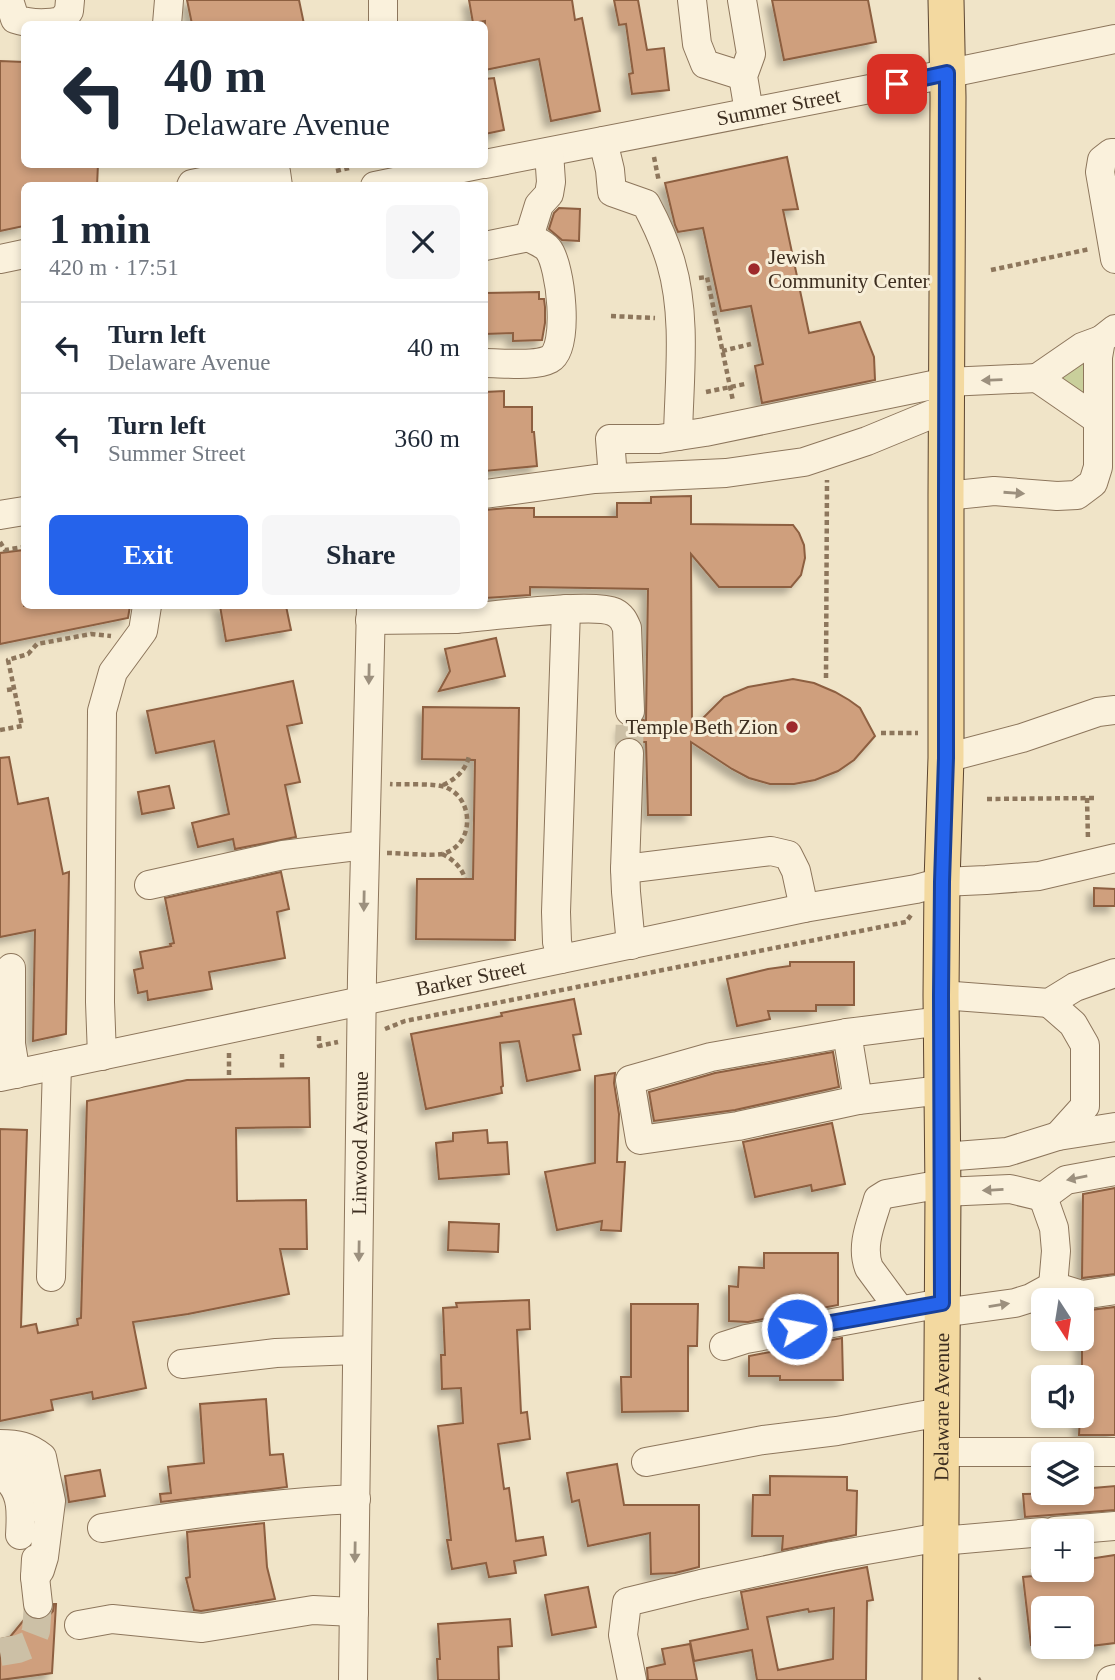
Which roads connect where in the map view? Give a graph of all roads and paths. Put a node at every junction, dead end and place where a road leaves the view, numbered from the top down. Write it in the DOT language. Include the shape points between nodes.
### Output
graph roads {
  1 [pos="9,0"];
  2 [pos="70,0"];
  3 [pos="169,0"];
  4 [pos="383,0"];
  5 [pos="692,0"];
  6 [pos="742,0"];
  7 [pos="946,0"];
  8 [pos="21,21"];
  9 [pos="62,21"];
  10 [pos="167,21"];
  11 [pos="383,21"];
  12 [pos="1115,39"];
  13 [pos="947,73"];
  14 [pos="743,76"];
  15 [pos="749,112"];
  16 [pos="603,141"];
  17 [pos="548,152"];
  18 [pos="1115,153"];
  19 [pos="488,163"];
  20 [pos="270,168"];
  21 [pos="349,168"];
  22 [pos="464,168"];
  23 [pos="336,171"];
  24 [pos="202,182"];
  25 [pos="393,182"];
  26 [pos="529,237"];
  27 [pos="488,245"];
  28 [pos="1080,251"];
  29 [pos="21,255"];
  30 [pos="0,259"];
  31 [pos="1115,259"];
  32 [pos="991,270"];
  33 [pos="707,277"];
  34 [pos="611,316"];
  35 [pos="650,318"];
  36 [pos="1108,335"];
  37 [pos="751,344"];
  38 [pos="722,351"];
  39 [pos="488,363"];
  40 [pos="1037,378"];
  41 [pos="745,384"];
  42 [pos="730,388"];
  43 [pos="706,392"];
  44 [pos="947,395"];
  45 [pos="1098,420"];
  46 [pos="678,436"];
  47 [pos="613,478"];
  48 [pos="488,494"];
  49 [pos="827,494"];
  50 [pos="946,496"];
  51 [pos="21,512"];
  52 [pos="0,515"];
  53 [pos="0,542"];
  54 [pos="21,547"];
  55 [pos="147,609"];
  56 [pos="566,609"];
  57 [pos="456,612"];
  58 [pos="370,613"];
  59 [pos="118,636"];
  60 [pos="826,678"];
  61 [pos="14,689"];
  62 [pos="7,690"];
  63 [pos="1115,710"];
  64 [pos="630,711"];
  65 [pos="0,730"];
  66 [pos="881,733"];
  67 [pos="935,745"];
  68 [pos="629,753"];
  69 [pos="469,756"];
  70 [pos="388,784"];
  71 [pos="442,786"];
  72 [pos="1095,798"];
  73 [pos="987,799"];
  74 [pos="1087,799"];
  75 [pos="376,849"];
  76 [pos="441,854"];
  77 [pos="1101,855"];
  78 [pos="625,869"];
  79 [pos="465,878"];
  80 [pos="942,882"];
  81 [pos="149,885"];
  82 [pos="804,908"];
  83 [pos="906,922"];
  84 [pos="631,945"];
  85 [pos="561,959"];
  86 [pos="11,968"];
  87 [pos="1115,973"];
  88 [pos="362,1001"];
  89 [pos="1049,1003"];
  90 [pos="942,1008"];
  91 [pos="385,1029"];
  92 [pos="318,1031"];
  93 [pos="847,1033"];
  94 [pos="344,1040"];
  95 [pos="229,1051"];
  96 [pos="282,1054"];
  97 [pos="102,1056"];
  98 [pos="57,1065"];
  99 [pos="282,1070"];
  100 [pos="229,1075"];
  101 [pos="8,1076"];
  102 [pos="942,1090"];
  103 [pos="858,1100"];
  104 [pos="1115,1127"];
  105 [pos="1058,1136"];
  106 [pos="1115,1171"];
  107 [pos="943,1178"];
  108 [pos="1043,1197"];
  109 [pos="51,1277"];
  110 [pos="1053,1286"];
  111 [pos="1115,1290"];
  112 [pos="942,1308"];
  113 [pos="900,1310"];
  114 [pos="724,1346"];
  115 [pos="357,1350"];
  116 [pos="182,1364"];
  117 [pos="942,1412"];
  118 [pos="0,1444"];
  119 [pos="941,1452"];
  120 [pos="1115,1452"];
  121 [pos="0,1459"];
  122 [pos="646,1462"];
  123 [pos="0,1474"];
  124 [pos="356,1500"];
  125 [pos="1115,1526"];
  126 [pos="102,1528"];
  127 [pos="1094,1528"];
  128 [pos="1031,1533"];
  129 [pos="941,1539"];
  130 [pos="37,1590"];
  131 [pos="354,1612"];
  132 [pos="79,1625"];
  133 [pos="353,1680"];
  134 [pos="632,1680"];
  135 [pos="940,1680"];
  1 -- 8 [label="street" via="15,19"];
  2 -- 9 [label="street"];
  3 -- 10 [label="street"];
  4 -- 11 [label="street"];
  5 -- 14 [label="street" via="697,44 705,64"];
  6 -- 14 [label="street" via="751,54"];
  7 -- 13 [label="main road, Delaware Avenue"];
  12 -- 13 [label="street, Summer Street"];
  13 -- 15 [label="street, Summer Street"];
  13 -- 44 [label="main road, Delaware Avenue"];
  14 -- 15 [label="street"];
  15 -- 16 [label="street, Summer Street"];
  16 -- 17 [label="street, Summer Street"];
  16 -- 46 [label="street" via="612,192 646,204 672,266 681,319"];
  17 -- 19 [label="street, Summer Street"];
  17 -- 26 [label="street" via="549,194 539,205"];
  18 -- 31 [label="street" via="1102,160 1100,172"];
  20 -- 24 [label="street"];
  21 -- 23 [label="path"];
  22 -- 25 [label="street, Summer Street"];
  26 -- 27 [label="street"];
  26 -- 39 [label="street" via="548,249 556,267 563,321 559,348 552,358 538,363"];
  28 -- 32 [label="path"];
  29 -- 30 [label="street"];
  33 -- 38 [label="path"];
  34 -- 35 [label="path"];
  36 -- 40 [label="street"];
  36 -- 45 [label="street" via="1098,357"];
  37 -- 38 [label="path"];
  38 -- 42 [label="path"];
  40 -- 44 [label="street, one-way"];
  40 -- 45 [label="street"];
  41 -- 42 [label="path"];
  42 -- 43 [label="path"];
  44 -- 46 [label="street"];
  44 -- 47 [label="street" via="867,441 804,462 726,473"];
  44 -- 50 [label="main road, Delaware Avenue"];
  50 -- 45 [label="street, one-way" via="994,491 1077,495 1093,483 1098,467"];
  46 -- 47 [label="street" via="610,439"];
  47 -- 48 [label="street"];
  49 -- 60 [label="path"];
  50 -- 67 [label="main road, Delaware Avenue"];
  51 -- 52 [label="street"];
  53 -- 54 [label="path" via="5,550"];
  55 -- 97 [label="street" via="143,631 113,673 102,711"];
  56 -- 57 [label="street"];
  56 -- 64 [label="street" via="612,611 623,618"];
  56 -- 85 [label="street" via="556,912"];
  57 -- 58 [label="street"];
  58 -- 75 [label="street, Linwood Avenue, one-way"];
  59 -- 61 [label="path" via="91,634 37,644 28,654 8,660"];
  61 -- 62 [label="path"];
  61 -- 65 [label="path" via="22,726"];
  63 -- 67 [label="street" via="1022,738"];
  66 -- 67 [label="path"];
  67 -- 80 [label="main road, Delaware Avenue"];
  68 -- 78 [label="street"];
  69 -- 71 [label="path" via="464,769"];
  70 -- 71 [label="path"];
  71 -- 76 [label="path" via="461,799 467,820 462,838"];
  72 -- 74 [label="path"];
  73 -- 74 [label="path"];
  74 -- 77 [label="path"];
  75 -- 76 [label="path"];
  75 -- 81 [label="street" via="283,855"];
  75 -- 88 [label="street, Linwood Avenue, one-way"];
  76 -- 79 [label="path" via="455,862"];
  77 -- 80 [label="street, Barker Street" via="1039,876"];
  78 -- 82 [label="street" via="771,851 788,855"];
  78 -- 84 [label="street"];
  80 -- 82 [label="street, Barker Street"];
  80 -- 90 [label="main road, Delaware Avenue"];
  82 -- 84 [label="street, Barker Street"];
  83 -- 91 [label="path" via="405,1021"];
  84 -- 85 [label="street, Barker Street"];
  85 -- 88 [label="street, Barker Street"];
  86 -- 101 [label="street"];
  87 -- 89 [label="street" via="1074,987"];
  88 -- 97 [label="street, Barker Street"];
  88 -- 115 [label="street, Linwood Avenue, one-way"];
  89 -- 90 [label="street"];
  89 -- 105 [label="street" via="1073,1024 1085,1045 1085,1106"];
  90 -- 93 [label="street"];
  90 -- 102 [label="main road, Delaware Avenue"];
  92 -- 94 [label="path" via="319,1046"];
  93 -- 103 [label="street"];
  93 -- 103 [label="street" via="711,1057 629,1080 640,1140 738,1126"];
  95 -- 100 [label="path"];
  96 -- 99 [label="path"];
  97 -- 98 [label="street, Barker Street"];
  98 -- 101 [label="street, Barker Street"];
  98 -- 109 [label="street"];
  102 -- 103 [label="street"];
  102 -- 107 [label="main road, Delaware Avenue"];
  104 -- 105 [label="street"];
  105 -- 107 [label="street"];
  106 -- 108 [label="street, one-way" via="1066,1180"];
  108 -- 107 [label="street, one-way"];
  107 -- 112 [label="main road, Delaware Avenue"];
  107 -- 113 [label="street" via="878,1199 866,1241 866,1260"];
  108 -- 110 [label="street" via="1054,1228"];
  110 -- 111 [label="street" via="1082,1295"];
  112 -- 110 [label="street, one-way" via="1015,1303"];
  112 -- 113 [label="street"];
  112 -- 117 [label="main road, Delaware Avenue"];
  113 -- 114 [label="street"];
  115 -- 116 [label="street"];
  115 -- 124 [label="street, Linwood Avenue"];
  117 -- 119 [label="main road, Delaware Avenue"];
  117 -- 122 [label="street"];
  118 -- 130 [label="street" via="31,1448 42,1457 51,1501"];
  119 -- 120 [label="street"];
  119 -- 129 [label="main road, Delaware Avenue"];
  121 -- 130 [label="street" via="24,1472 39,1508"];
  123 -- 130 [label="street" via="13,1485 21,1508 19,1553"];
  124 -- 126 [label="street" via="292,1503"];
  124 -- 131 [label="street, Linwood Avenue, one-way"];
  125 -- 127 [label="street"];
  128 -- 129 [label="street"];
  129 -- 134 [label="street" via="818,1559 627,1602 623,1635"];
  129 -- 135 [label="main road, Delaware Avenue"];
  131 -- 132 [label="street" via="313,1610 202,1628 112,1619"];
  131 -- 133 [label="street, Linwood Avenue"];
}
